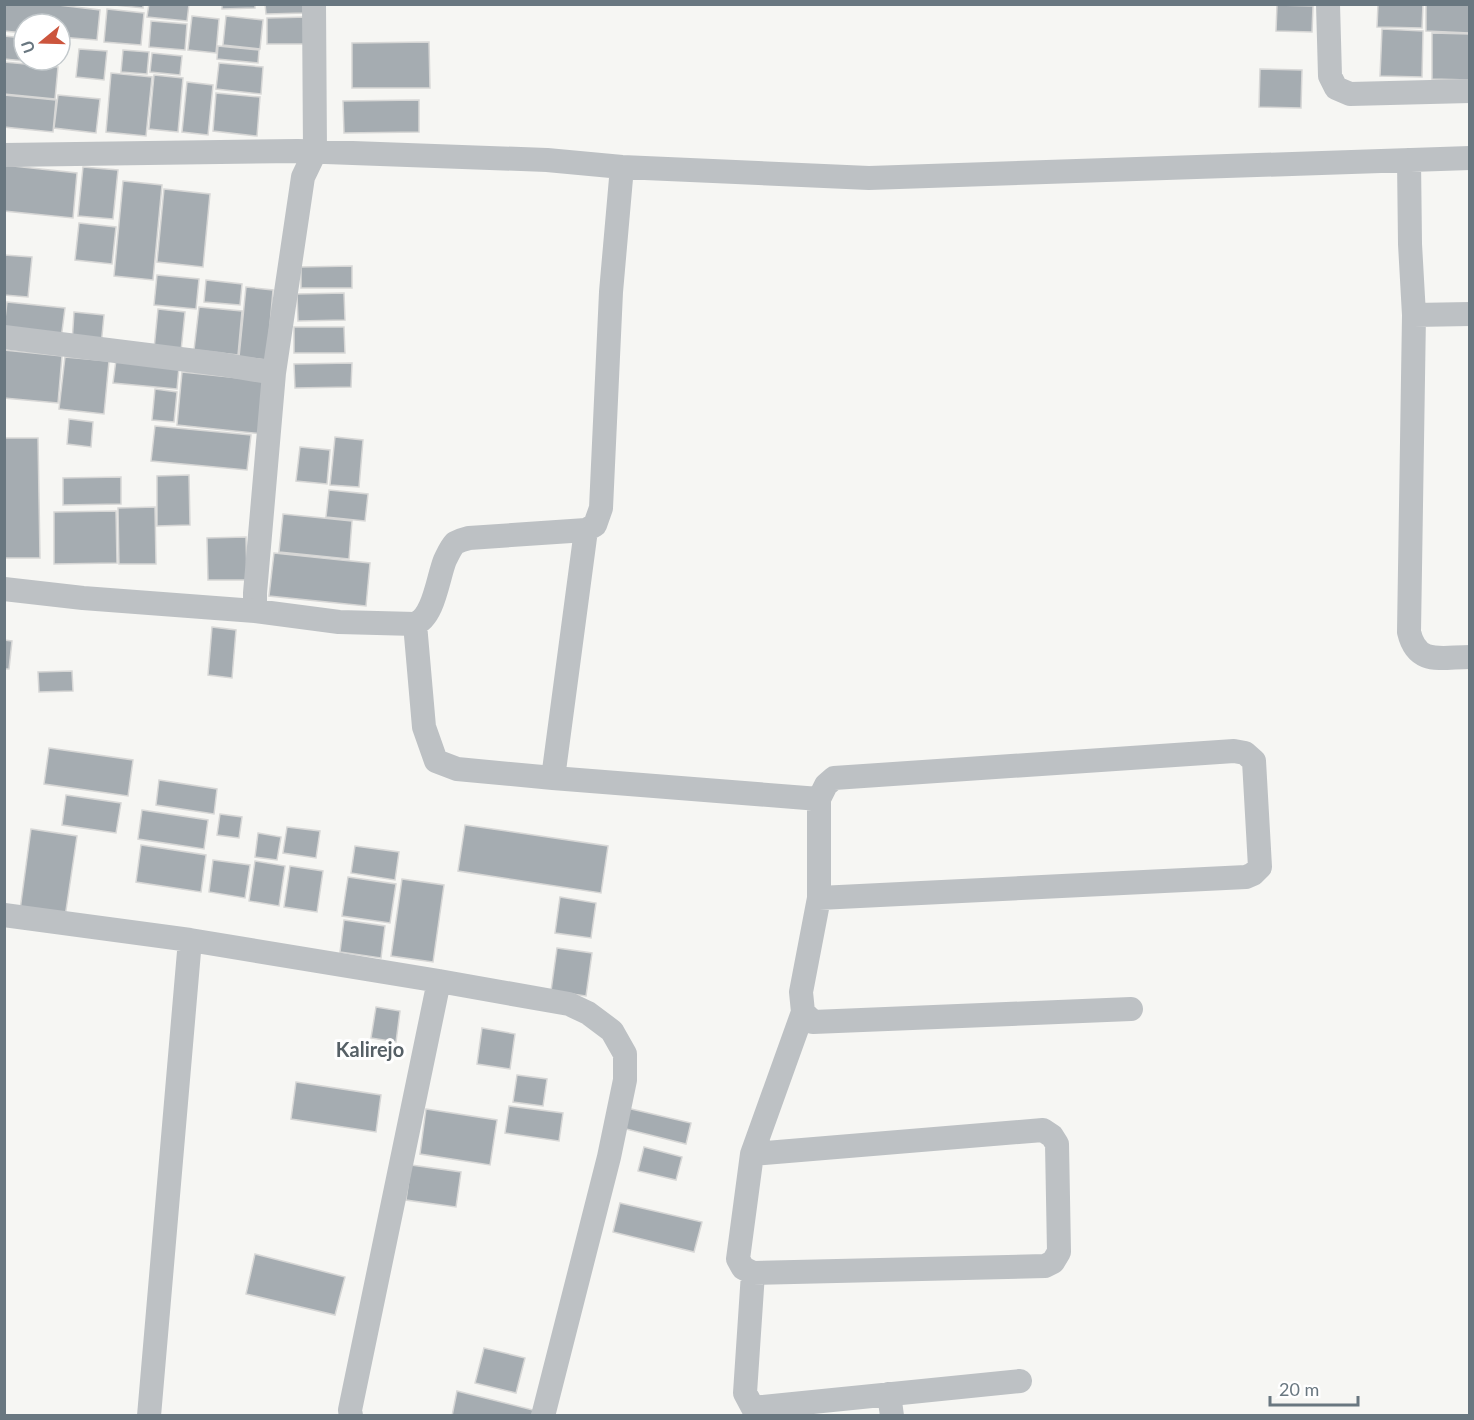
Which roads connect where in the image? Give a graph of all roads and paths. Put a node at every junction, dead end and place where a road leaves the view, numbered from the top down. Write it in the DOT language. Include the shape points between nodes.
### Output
graph roads {
  1 [pos="314,4"];
  2 [pos="1328,4"];
  3 [pos="1470,91"];
  4 [pos="315,152"];
  5 [pos="4,155"];
  6 [pos="1470,158"];
  7 [pos="1409,160"];
  8 [pos="622,166"];
  9 [pos="1470,314"];
  10 [pos="1414,315"];
  11 [pos="4,337"];
  12 [pos="274,373"];
  13 [pos="586,530"];
  14 [pos="4,589"];
  15 [pos="255,612"];
  16 [pos="415,624"];
  17 [pos="1470,657"];
  18 [pos="553,778"];
  19 [pos="819,799"];
  20 [pos="819,898"];
  21 [pos="4,915"];
  22 [pos="190,940"];
  23 [pos="440,981"];
  24 [pos="1131,1009"];
  25 [pos="803,1012"];
  26 [pos="752,1154"];
  27 [pos="753,1273"];
  28 [pos="1020,1381"];
  29 [pos="891,1405"];
  30 [pos="149,1416"];
  31 [pos="351,1416"];
  32 [pos="543,1416"];
  1 -- 4 [label="street"];
  2 -- 3 [label="street" via="1330,76 1336,88 1350,94"];
  4 -- 5 [label="street"];
  4 -- 8 [label="street"];
  4 -- 12 [label="street" via="303,177"];
  6 -- 7 [label="street"];
  7 -- 8 [label="street" via="868,178"];
  7 -- 10 [label="street"];
  8 -- 13 [label="street" via="611,292 601,508 596,525"];
  9 -- 10 [label="street"];
  10 -- 17 [label="street" via="1409,632 1412,644 1429,658"];
  11 -- 12 [label="street"];
  12 -- 15 [label="street"];
  13 -- 16 [label="street" via="469,538 455,543 442,569 430,610"];
  13 -- 18 [label="street"];
  14 -- 15 [label="street"];
  15 -- 16 [label="street" via="339,622"];
  16 -- 18 [label="street" via="424,727 436,760 457,769"];
  18 -- 19 [label="street"];
  19 -- 20 [label="street"];
  19 -- 20 [label="street" via="834,778 1234,751 1245,753 1254,761 1260,867 1246,877"];
  20 -- 25 [label="street" via="801,992"];
  21 -- 22 [label="street"];
  22 -- 23 [label="street"];
  22 -- 30 [label="street"];
  23 -- 31 [label="street"];
  23 -- 32 [label="street" via="569,1004 612,1031 625,1054 625,1080 609,1157"];
  24 -- 25 [label="street" via="813,1022"];
  25 -- 26 [label="street"];
  26 -- 27 [label="street" via="738,1259 743,1268"];
  26 -- 27 [label="street" via="1043,1130 1057,1144 1059,1252 1045,1266"];
  27 -- 29 [label="street" via="745,1393 753,1408"];
  28 -- 29 [label="street"];
}
